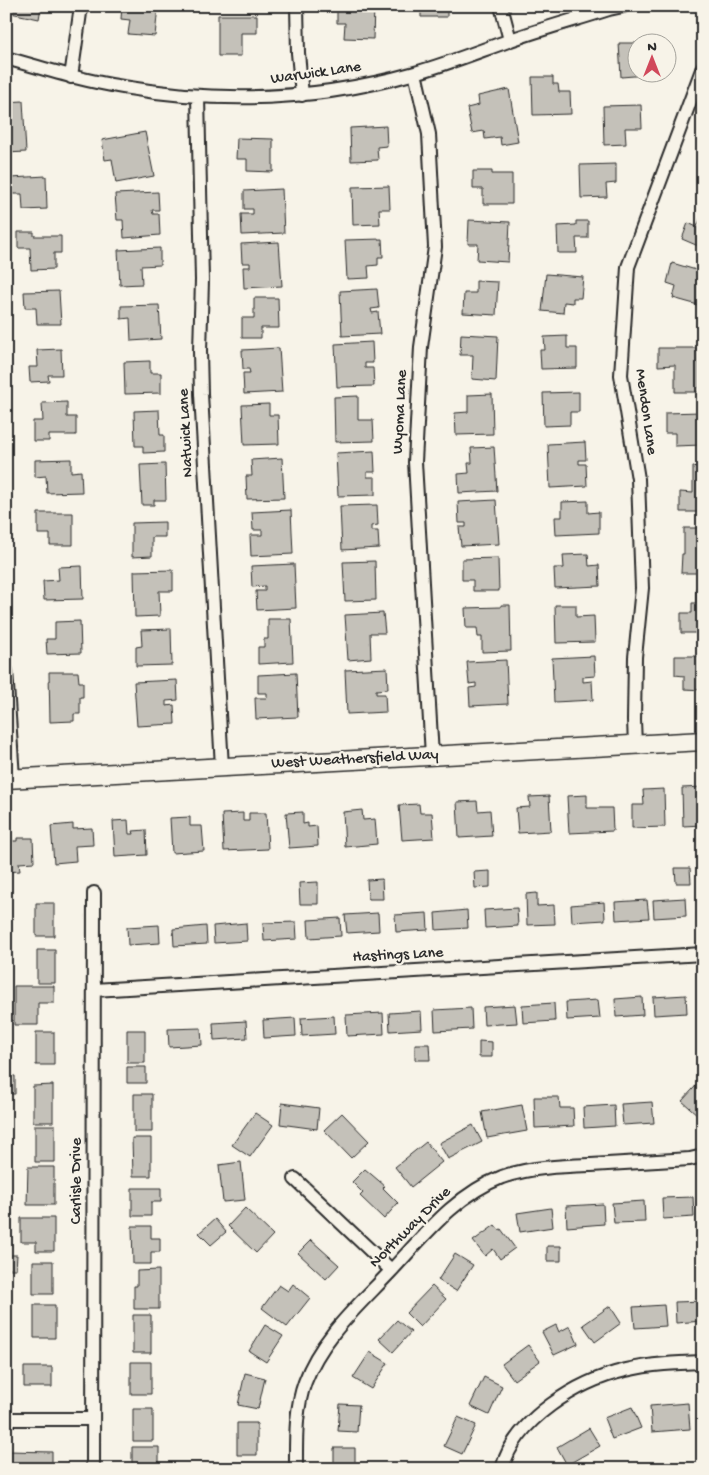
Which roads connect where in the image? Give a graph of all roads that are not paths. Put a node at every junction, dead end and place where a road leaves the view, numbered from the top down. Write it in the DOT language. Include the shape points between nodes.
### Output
graph roads {
  1 [pos="81,6"];
  2 [pos="297,6"];
  3 [pos="501,6"];
  4 [pos="623,6"];
  5 [pos="510,40"];
  6 [pos="6,58"];
  7 [pos="703,67"];
  8 [pos="414,73"];
  9 [pos="71,77"];
  10 [pos="302,95"];
  11 [pos="198,97"];
  12 [pos="6,670"];
  13 [pos="703,741"];
  14 [pos="636,745"];
  15 [pos="432,756"];
  16 [pos="222,767"];
  17 [pos="10,779"];
  18 [pos="94,893"];
  19 [pos="703,954"];
  20 [pos="94,990"];
  21 [pos="703,1156"];
  22 [pos="295,1180"];
  23 [pos="391,1270"];
  24 [pos="703,1362"];
  25 [pos="6,1419"];
  26 [pos="93,1419"];
  27 [pos="93,1469"];
  28 [pos="296,1469"];
  29 [pos="502,1469"];
  1 -- 9 [label="street"];
  2 -- 10 [label="street"];
  3 -- 5 [label="street"];
  4 -- 5 [label="street, Warwick Lane"];
  5 -- 8 [label="street, Warwick Lane"];
  6 -- 9 [label="street, Warwick Lane"];
  7 -- 14 [label="street, Mendon Lane" via="628,268 620,375 638,479 642,588 635,657"];
  8 -- 10 [label="street, Warwick Lane"];
  8 -- 15 [label="street, Wyoma Lane" via="429,134 435,247 421,347 415,462"];
  9 -- 11 [label="street, Warwick Lane"];
  10 -- 11 [label="street, Warwick Lane"];
  11 -- 16 [label="street, Natwick Lane" via="201,394"];
  12 -- 17 [label="street"];
  13 -- 14 [label="street, West Weathersfield Way"];
  14 -- 15 [label="street, West Weathersfield Way"];
  15 -- 16 [label="street, West Weathersfield Way"];
  16 -- 17 [label="street, West Weathersfield Way"];
  18 -- 20 [label="street, Carlisle Drive"];
  19 -- 20 [label="street, Hastings Lane"];
  20 -- 26 [label="street, Carlisle Drive"];
  21 -- 23 [label="street, Northway Drive" via="563,1166 501,1177 463,1198"];
  22 -- 23 [label="street"];
  23 -- 28 [label="street, Northway Drive" via="334,1332 309,1371 300,1397"];
  24 -- 29 [label="street" via="628,1369 584,1385 534,1418 517,1436"];
  25 -- 26 [label="street"];
  26 -- 27 [label="street, Carlisle Drive"];
}
